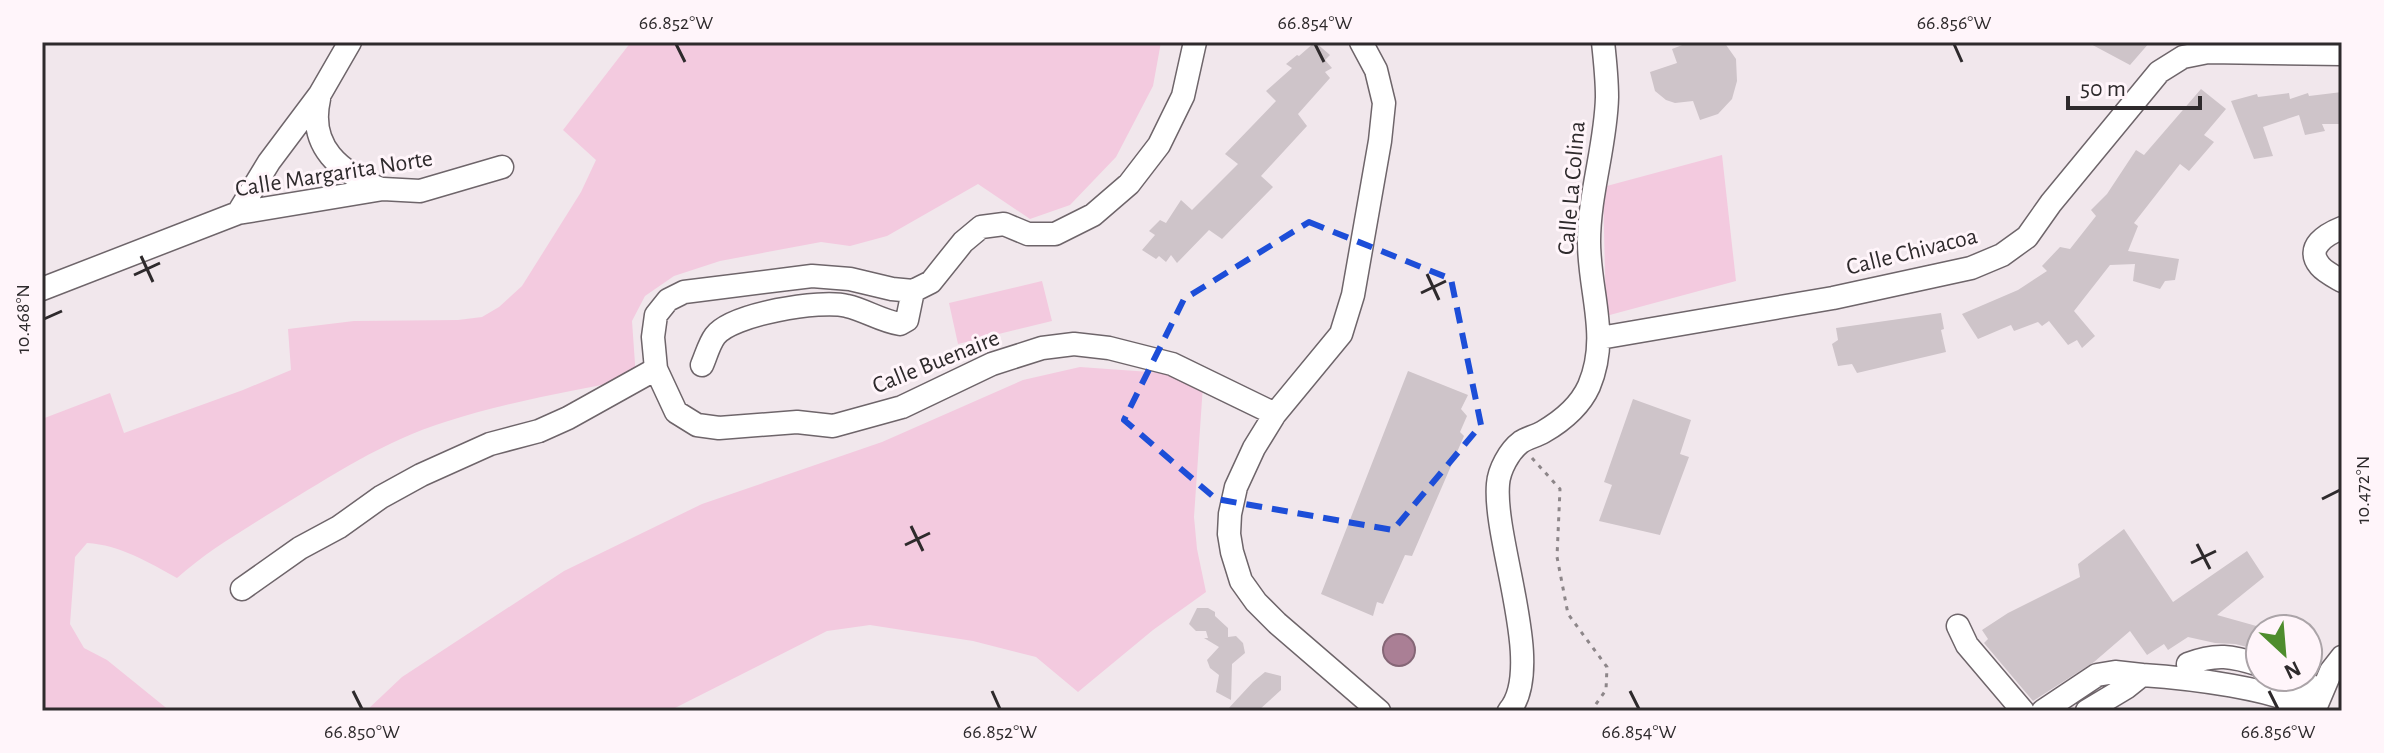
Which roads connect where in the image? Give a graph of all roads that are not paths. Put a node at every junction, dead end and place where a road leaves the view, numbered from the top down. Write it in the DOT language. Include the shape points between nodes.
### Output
graph roads {
  1 [pos="350,42"];
  2 [pos="1195,42"];
  3 [pos="1361,42"];
  4 [pos="1603,42"];
  5 [pos="2342,54"];
  6 [pos="320,94"];
  7 [pos="320,136"];
  8 [pos="269,162"];
  9 [pos="502,167"];
  10 [pos="383,189"];
  11 [pos="287,204"];
  12 [pos="238,213"];
  13 [pos="2342,228"];
  14 [pos="2342,281"];
  15 [pos="42,289"];
  16 [pos="913,291"];
  17 [pos="1600,338"];
  18 [pos="702,365"];
  19 [pos="656,369"];
  20 [pos="1275,414"];
  21 [pos="242,589"];
  22 [pos="1958,626"];
  23 [pos="2342,657"];
  24 [pos="2244,660"];
  25 [pos="2181,664"];
  26 [pos="2142,675"];
  27 [pos="2316,704"];
  28 [pos="1379,711"];
  29 [pos="1509,711"];
  30 [pos="2023,711"];
  31 [pos="2043,711"];
  32 [pos="2087,711"];
  1 -- 6 [label="street"];
  2 -- 16 [label="street" via="1183,96 1159,145 1129,184 1093,215 1055,234 1028,234 1004,224 981,227 931,282"];
  3 -- 20 [label="street" via="1376,70 1384,103 1353,295 1341,334"];
  4 -- 17 [label="street, Calle La Colina" via="1607,97 1589,241"];
  5 -- 17 [label="street, Calle Chivacoa" via="2208,52 2183,57 2159,72 2027,237 1971,268"];
  6 -- 7 [label="street"];
  6 -- 8 [label="street"];
  7 -- 8 [label="street"];
  7 -- 10 [label="street" via="354,178"];
  8 -- 11 [label="street" via="271,180"];
  8 -- 12 [label="street"];
  9 -- 10 [label="street, Calle Margarita Norte" via="420,191"];
  10 -- 11 [label="street, Calle Margarita Norte"];
  11 -- 12 [label="street, Calle Margarita Norte"];
  12 -- 15 [label="street, Calle Margarita Norte"];
  13 -- 14 [label="street" via="2316,244 2315,256"];
  16 -- 18 [label="street" via="907,320 900,324 845,305 802,305 748,317 715,336"];
  16 -- 19 [label="street, Calle Buenaire" via="812,276 684,292 656,315"];
  17 -- 29 [label="street, Calle La Colina" via="1597,364 1578,406 1519,443 1505,461 1498,483 1524,659"];
  19 -- 20 [label="street, Calle Buenaire" via="676,412 697,425 833,426 902,407 992,364 1074,344 1172,364"];
  19 -- 21 [label="street" via="568,418 421,475"];
  20 -- 28 [label="street" via="1236,487 1230,514 1232,552 1241,581 1277,623"];
  22 -- 30 [label="street" via="1967,645"];
  23 -- 27 [label="street"];
  24 -- 25 [label="street" via="2220,655"];
  25 -- 26 [label="street"];
  25 -- 27 [label="street" via="2229,695"];
  26 -- 31 [label="street" via="2097,675"];
  26 -- 32 [label="street"];
}
